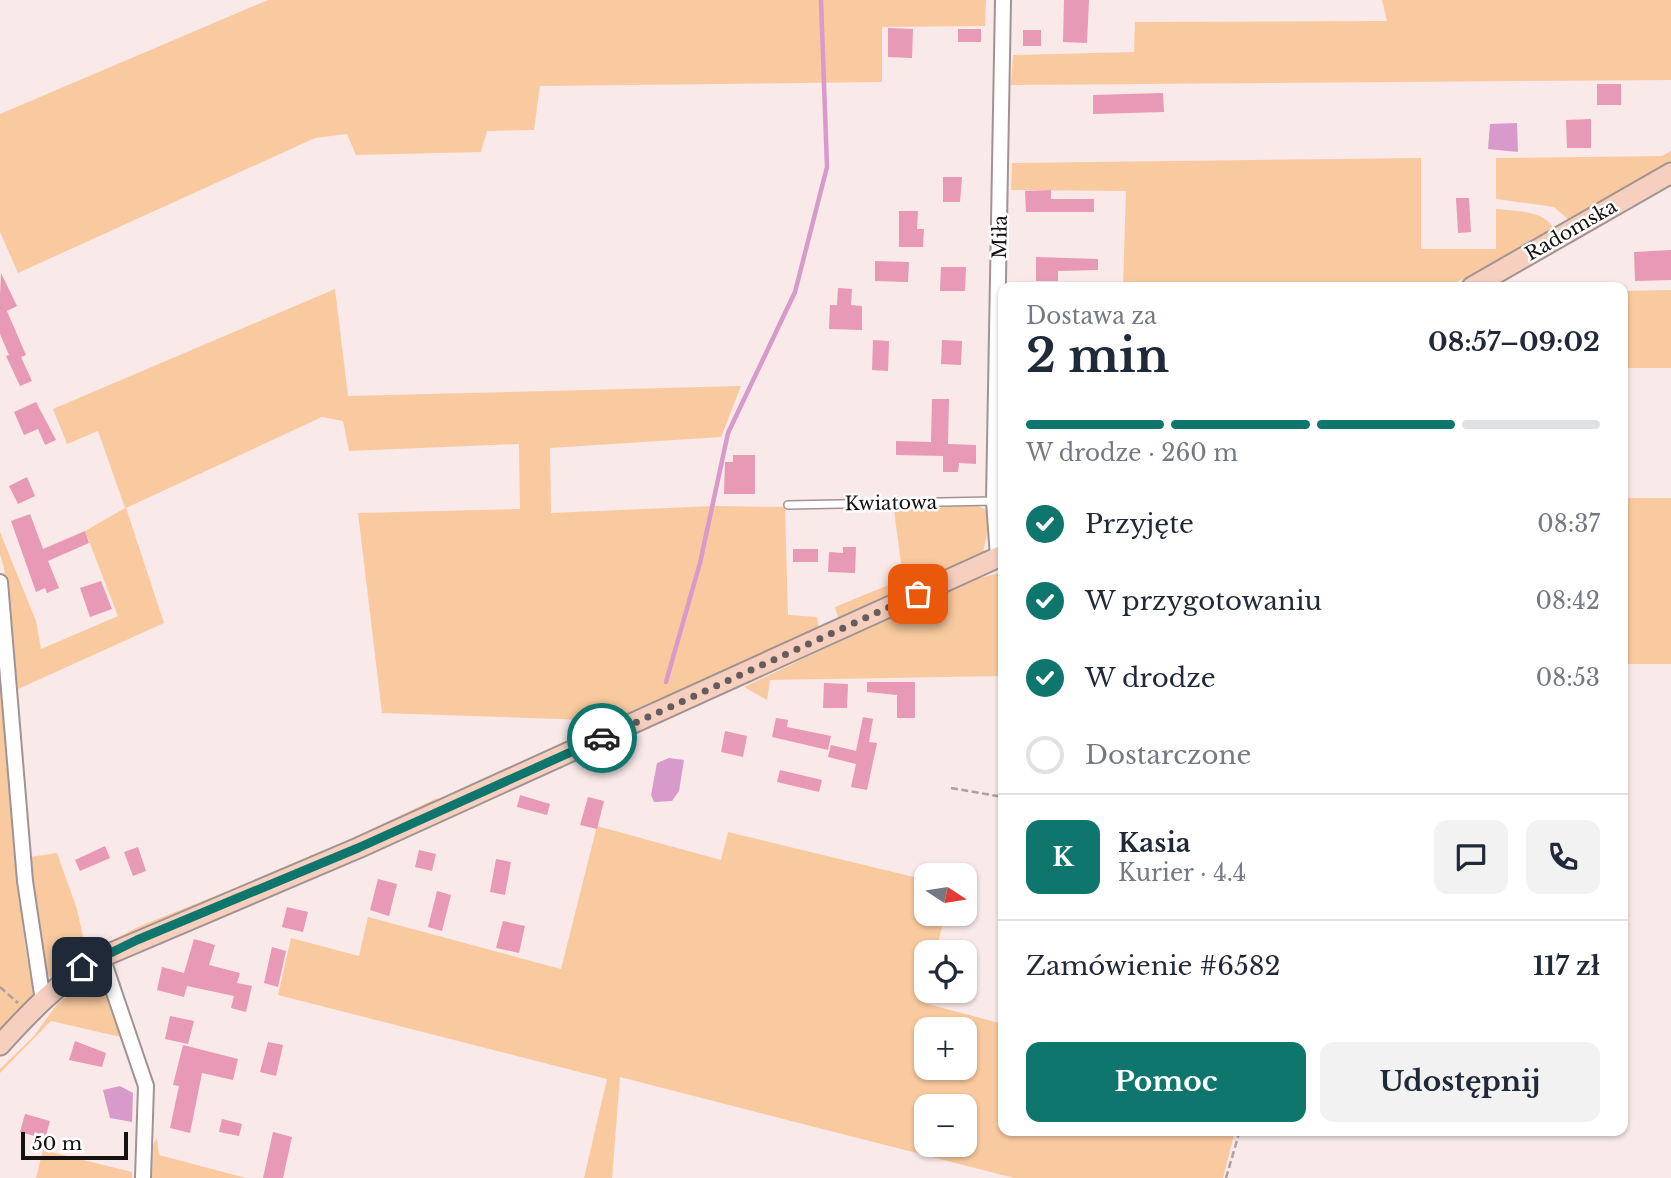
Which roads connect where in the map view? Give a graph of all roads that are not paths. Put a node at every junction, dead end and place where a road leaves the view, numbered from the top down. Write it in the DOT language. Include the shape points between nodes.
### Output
graph roads {
  1 [pos="1003,0"];
  2 [pos="1671,173"];
  3 [pos="1481,282"];
  4 [pos="994,501"];
  5 [pos="788,505"];
  6 [pos="998,532"];
  7 [pos="998,557"];
  8 [pos="0,582"];
  9 [pos="102,957"];
  10 [pos="43,1001"];
  11 [pos="0,1045"];
  12 [pos="143,1178"];
  1 -- 4 [label="street, Miła"];
  2 -- 3 [label="street, Radomska"];
  4 -- 5 [label="lane, Kwiatowa"];
  4 -- 6 [label="street, Miła"];
  7 -- 9 [label="street" via="358,848"];
  8 -- 10 [label="street" via="25,881"];
  9 -- 10 [label="street" via="82,967"];
  9 -- 12 [label="street" via="146,1086"];
  10 -- 11 [label="street"];
}
